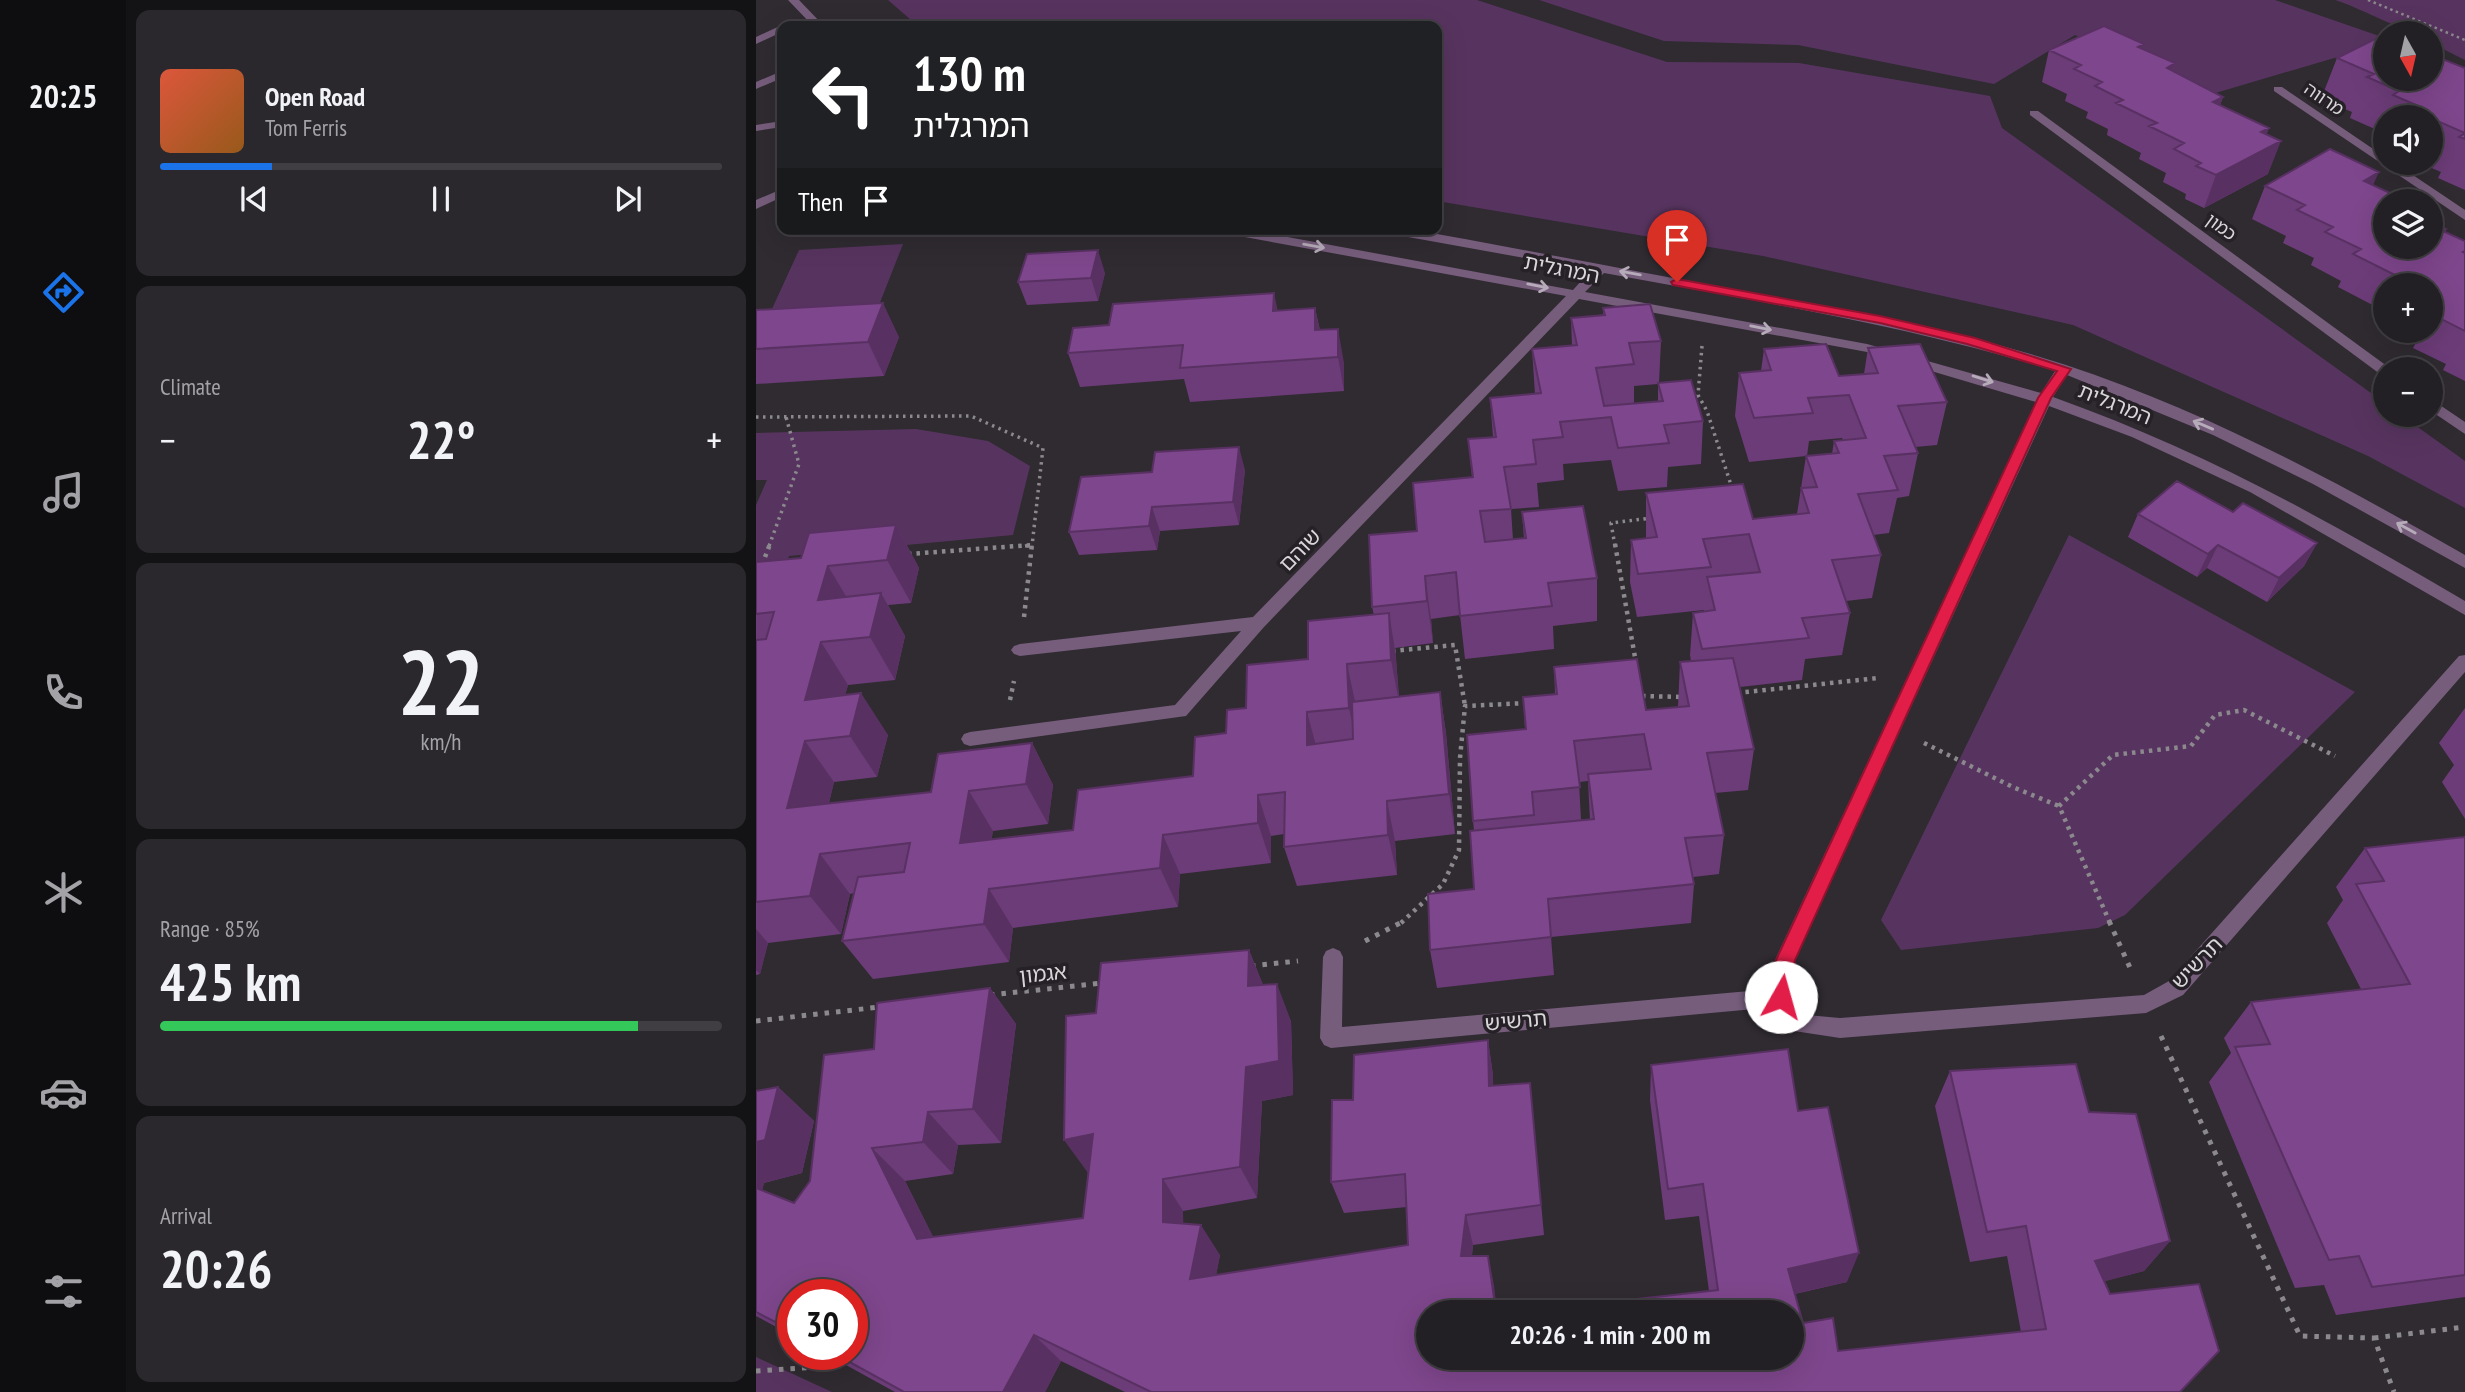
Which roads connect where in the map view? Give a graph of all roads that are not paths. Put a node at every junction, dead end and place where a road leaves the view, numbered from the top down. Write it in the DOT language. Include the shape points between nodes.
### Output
graph roads {
  1 [pos="793,0"];
  2 [pos="808,15"];
  3 [pos="796,21"];
  4 [pos="813,21"];
  5 [pos="777,30"];
  6 [pos="756,41"];
  7 [pos="777,76"];
  8 [pos="756,86"];
  9 [pos="2278,89"];
  10 [pos="2034,113"];
  11 [pos="777,124"];
  12 [pos="756,126"];
  13 [pos="2373,153"];
  14 [pos="2405,175"];
  15 [pos="777,194"];
  16 [pos="777,195"];
  17 [pos="756,198"];
  18 [pos="756,205"];
  19 [pos="2465,216"];
  20 [pos="1256,235"];
  21 [pos="1419,235"];
  22 [pos="1601,268"];
  23 [pos="1577,294"];
  24 [pos="2373,362"];
  25 [pos="2064,369"];
  26 [pos="2045,398"];
  27 [pos="2443,413"];
  28 [pos="2465,429"];
  29 [pos="2465,562"];
  30 [pos="2465,609"];
  31 [pos="1258,623"];
  32 [pos="1020,650"];
  33 [pos="2465,661"];
  34 [pos="970,739"];
  35 [pos="1333,957"];
  36 [pos="1781,997"];
  1 -- 2 [label="street"];
  2 -- 3 [label="street"];
  2 -- 4 [label="street"];
  5 -- 6 [label="street"];
  7 -- 8 [label="street"];
  9 -- 13 [label="street, מרווה"];
  10 -- 24 [label="street, כמון"];
  11 -- 12 [label="street"];
  14 -- 19 [label="street, מרווה"];
  15 -- 17 [label="street"];
  16 -- 18 [label="street"];
  20 -- 23 [label="street, המרגלית, one-way"];
  21 -- 22 [label="street, המרגלית"];
  22 -- 23 [label="street, שוהם"];
  25 -- 22 [label="street, המרגלית, one-way" via="1880,319"];
  23 -- 26 [label="street, המרגלית, one-way" via="1867,348"];
  23 -- 31 [label="street, שוהם"];
  25 -- 26 [label="street"];
  29 -- 25 [label="street, המרגלית, one-way" via="2249,445"];
  26 -- 30 [label="street, המרגלית" via="2223,472"];
  26 -- 36 [label="street" via="1786,960"];
  27 -- 28 [label="street"];
  31 -- 32 [label="street"];
  31 -- 34 [label="street, שוהם" via="1180,711"];
  33 -- 36 [label="street, תרשיש" via="2176,988 2146,1004 1840,1028 1801,1024"];
  35 -- 36 [label="street, תרשיש" via="1331,1038"];
}
